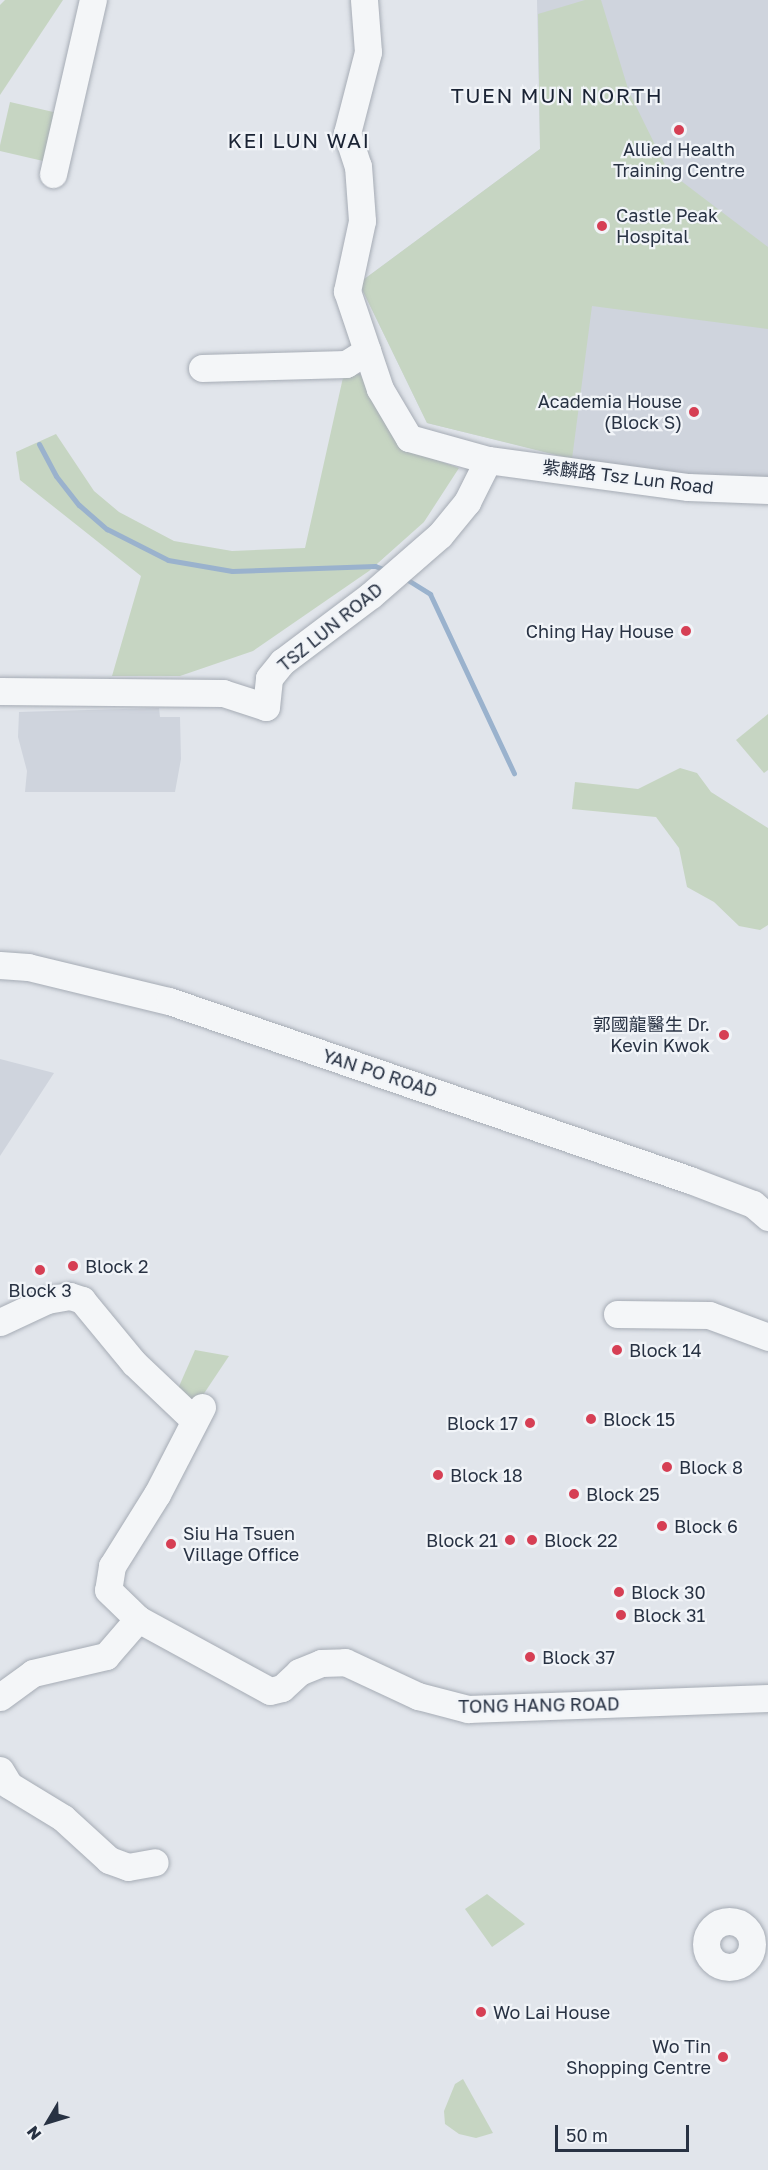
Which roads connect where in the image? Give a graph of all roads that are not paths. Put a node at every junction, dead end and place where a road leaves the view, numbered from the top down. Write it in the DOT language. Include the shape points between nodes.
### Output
graph roads {
  1 [pos="93,0"];
  2 [pos="364,0"];
  3 [pos="53,174"];
  4 [pos="367,351"];
  5 [pos="202,368"];
  6 [pos="488,460"];
  7 [pos="768,490"];
  8 [pos="0,691"];
  9 [pos="0,965"];
  10 [pos="763,1207"];
  11 [pos="616,1314"];
  12 [pos="0,1322"];
  13 [pos="768,1337"];
  14 [pos="138,1619"];
  15 [pos="0,1697"];
  16 [pos="768,1698"];
  17 [pos="0,1770"];
  18 [pos="155,1862"];
  1 -- 3 [label="street"];
  2 -- 4 [label="street, 紫麟路 Tsz Lun Road" via="368,52 347,133 358,166 362,221 347,291"];
  4 -- 5 [label="street" via="346,364"];
  4 -- 6 [label="street, 紫麟路 Tsz Lun Road" via="380,389 408,438"];
  6 -- 7 [label="street, 紫麟路 Tsz Lun Road" via="688,487"];
  6 -- 8 [label="street, TSZ LUN ROAD" via="467,502 440,535 282,662 269,678 266,707 223,693"];
  9 -- 10 [label="street, YAN PO ROAD" via="28,967 169,1001"];
  11 -- 13 [label="street" via="709,1315"];
  12 -- 14 [label="street, TONG HANG ROAD" via="47,1300 70,1296 82,1300 134,1363 198,1414 107,1580 108,1590"];
  14 -- 15 [label="street" via="106,1656 33,1673"];
  14 -- 16 [label="street, TONG HANG ROAD" via="270,1691 282,1688 299,1672 321,1663 345,1662 418,1696 468,1709"];
  17 -- 18 [label="street" via="9,1785 63,1818 109,1860 128,1867"];
}
